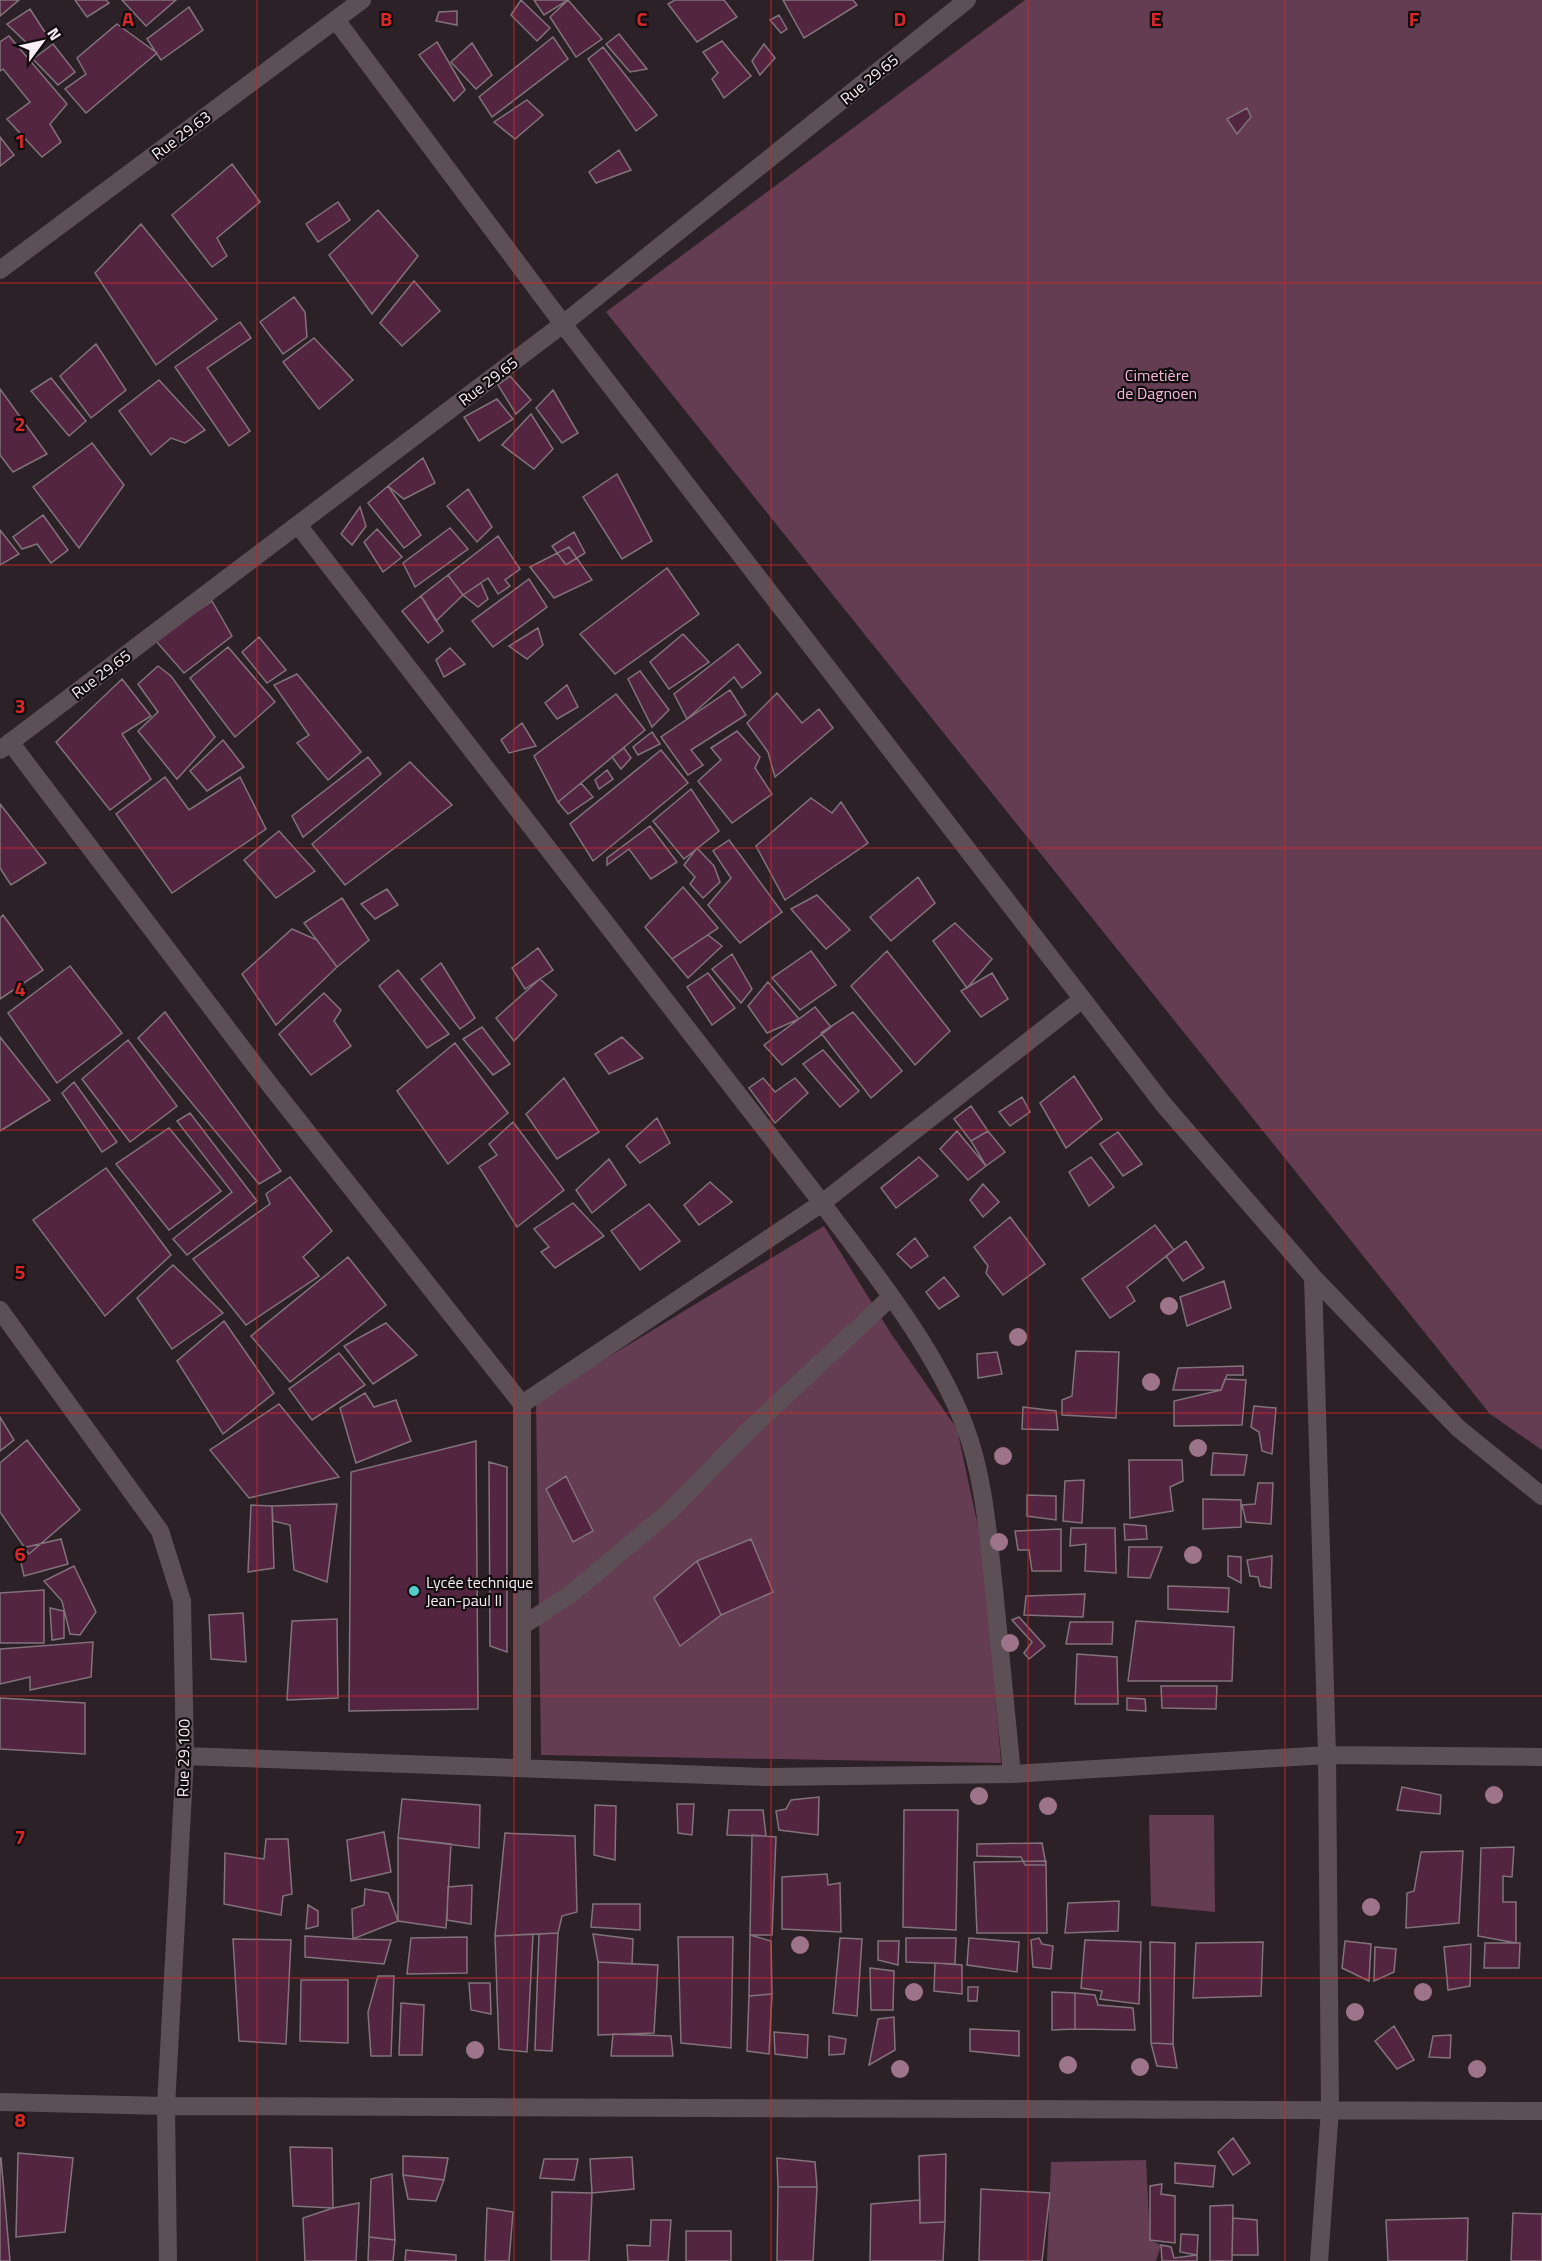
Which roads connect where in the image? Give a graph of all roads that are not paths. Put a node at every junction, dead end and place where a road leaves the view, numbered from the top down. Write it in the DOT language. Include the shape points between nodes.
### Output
graph roads {
  1 [pos="362,0"];
  2 [pos="967,0"];
  3 [pos="336,20"];
  4 [pos="0,270"];
  5 [pos="563,324"];
  6 [pos="298,525"];
  7 [pos="5,746"];
  8 [pos="1081,1000"];
  9 [pos="822,1203"];
  10 [pos="1313,1277"];
  11 [pos="891,1297"];
  12 [pos="0,1310"];
  13 [pos="522,1404"];
  14 [pos="1542,1496"];
  15 [pos="522,1626"];
  16 [pos="1327,1755"];
  17 [pos="185,1756"];
  18 [pos="1542,1757"];
  19 [pos="522,1768"];
  20 [pos="1012,1774"];
  21 [pos="0,2102"];
  22 [pos="166,2106"];
  23 [pos="1330,2109"];
  24 [pos="1542,2111"];
  25 [pos="168,2261"];
  26 [pos="1319,2261"];
  1 -- 3 [label="street, Rue 29.63"];
  2 -- 5 [label="street, Rue 29.65"];
  3 -- 4 [label="street, Rue 29.63"];
  3 -- 5 [label="street"];
  5 -- 6 [label="street, Rue 29.65"];
  5 -- 8 [label="street"];
  6 -- 7 [label="street, Rue 29.65"];
  6 -- 9 [label="street"];
  7 -- 13 [label="street"];
  8 -- 9 [label="street"];
  8 -- 10 [label="street" via="1171,1114"];
  9 -- 11 [label="street"];
  9 -- 13 [label="street"];
  10 -- 14 [label="street" via="1458,1428"];
  10 -- 16 [label="street"];
  11 -- 15 [label="street" via="749,1430 671,1510 572,1593"];
  11 -- 20 [label="street" via="951,1394 973,1454 987,1527"];
  12 -- 17 [label="street, Rue 29.100" via="160,1531 182,1601"];
  13 -- 15 [label="street"];
  15 -- 19 [label="street"];
  16 -- 18 [label="street"];
  16 -- 20 [label="street"];
  16 -- 23 [label="street"];
  17 -- 19 [label="street"];
  17 -- 22 [label="street, Rue 29.100"];
  19 -- 20 [label="street" via="765,1777"];
  21 -- 22 [label="street"];
  22 -- 23 [label="street"];
  22 -- 25 [label="street, Rue 29.100"];
  23 -- 24 [label="street"];
  23 -- 26 [label="street"];
}
